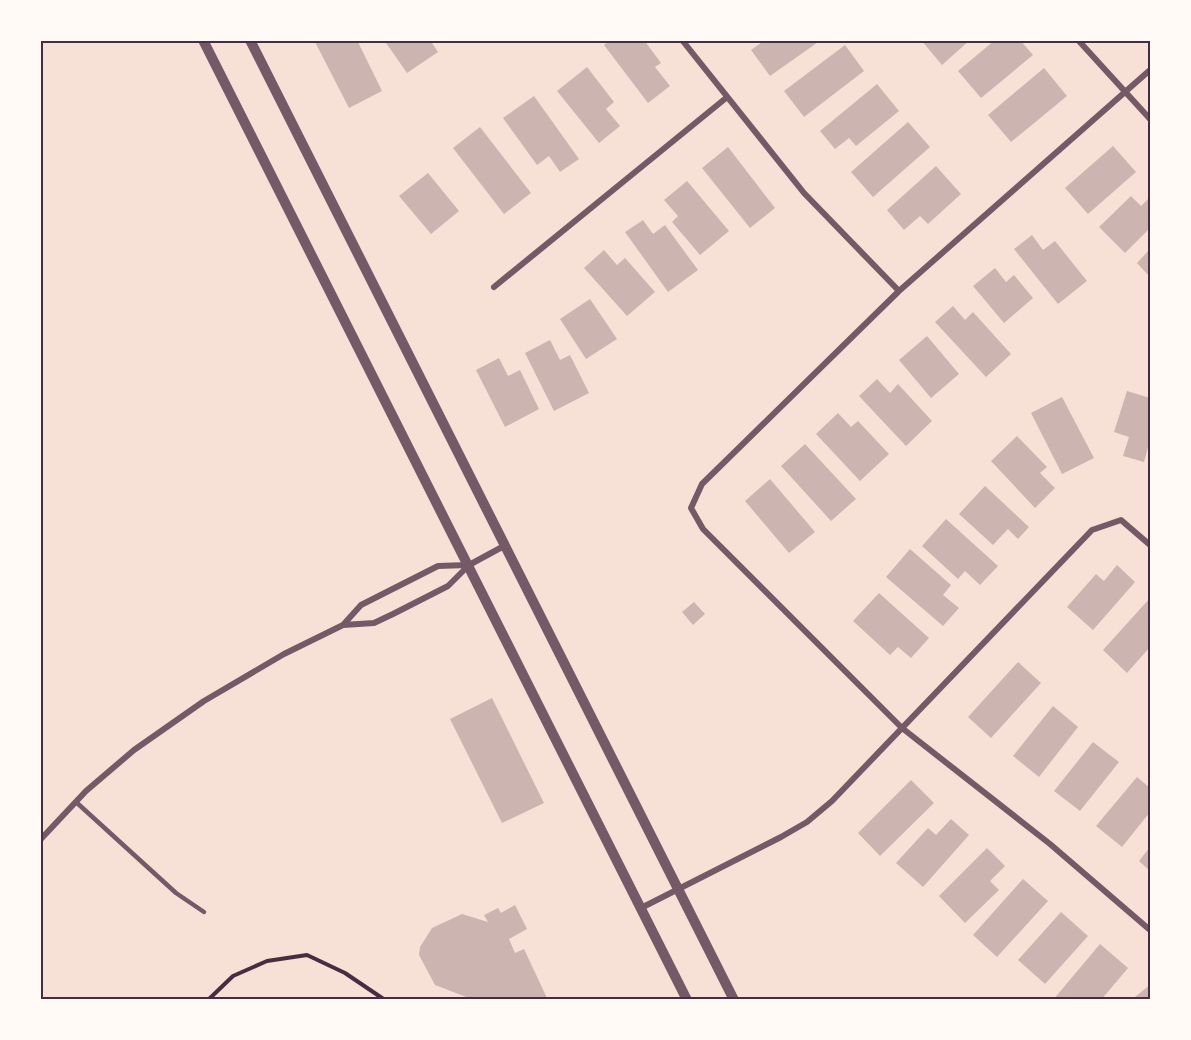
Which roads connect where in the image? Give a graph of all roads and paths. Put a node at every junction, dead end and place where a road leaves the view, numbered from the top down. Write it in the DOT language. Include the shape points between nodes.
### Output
graph roads {
  1 [pos="203,40"];
  2 [pos="250,40"];
  3 [pos="682,40"];
  4 [pos="1078,40"];
  5 [pos="1150,70"];
  6 [pos="1125,94"];
  7 [pos="726,98"];
  8 [pos="1150,119"];
  9 [pos="494,287"];
  10 [pos="899,291"];
  11 [pos="1150,544"];
  12 [pos="504,546"];
  13 [pos="469,565"];
  14 [pos="343,625"];
  15 [pos="903,728"];
  16 [pos="76,802"];
  17 [pos="40,840"];
  18 [pos="679,890"];
  19 [pos="641,908"];
  20 [pos="204,912"];
  21 [pos="1150,930"];
  22 [pos="208,999"];
  23 [pos="385,999"];
  24 [pos="687,999"];
  25 [pos="734,999"];
  1 -- 13 [label="street"];
  2 -- 12 [label="street"];
  3 -- 7 [label="street"];
  4 -- 6 [label="street"];
  5 -- 6 [label="street"];
  6 -- 8 [label="street"];
  6 -- 10 [label="street"];
  7 -- 9 [label="street"];
  7 -- 10 [label="street" via="804,193"];
  10 -- 15 [label="street" via="702,484 691,508 703,529"];
  11 -- 15 [label="street" via="1121,520 1092,530"];
  12 -- 13 [label="street"];
  12 -- 18 [label="street"];
  13 -- 14 [label="street" via="448,586 374,623"];
  13 -- 14 [label="street" via="438,566 361,605"];
  13 -- 19 [label="street"];
  14 -- 16 [label="street" via="204,701 134,750"];
  15 -- 18 [label="street" via="807,822"];
  15 -- 21 [label="street" via="1050,844"];
  16 -- 17 [label="street"];
  16 -- 20 [label="lane" via="176,893"];
  18 -- 19 [label="street"];
  18 -- 25 [label="street"];
  19 -- 24 [label="street"];
  22 -- 23 [label="path" via="233,976 250,968 267,961 307,955"];
}
